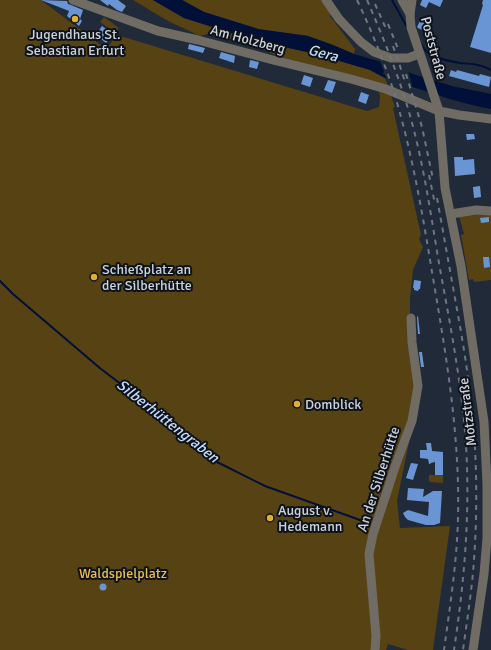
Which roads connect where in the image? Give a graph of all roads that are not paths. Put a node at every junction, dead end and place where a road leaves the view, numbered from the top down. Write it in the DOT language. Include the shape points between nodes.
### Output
graph roads {
  1 [pos="73,0"];
  2 [pos="326,0"];
  3 [pos="402,0"];
  4 [pos="412,0"];
  5 [pos="410,14"];
  6 [pos="418,50"];
  7 [pos="437,107"];
  8 [pos="491,119"];
  9 [pos="491,211"];
  10 [pos="450,214"];
  11 [pos="411,318"];
  12 [pos="488,421"];
  13 [pos="489,537"];
  14 [pos="376,650"];
  15 [pos="473,650"];
  1 -- 7 [label="street, Am Holzberg" via="158,31 351,79"];
  2 -- 6 [label="street" via="339,20 374,52 391,58 408,58"];
  3 -- 5 [label="street"];
  4 -- 5 [label="street, Poststraße"];
  5 -- 6 [label="street, Poststraße"];
  6 -- 7 [label="street, Poststraße"];
  7 -- 8 [label="street, Am Holzberg" via="459,115"];
  7 -- 10 [label="street, Motzstraße"];
  9 -- 10 [label="street" via="476,210"];
  10 -- 12 [label="street, Motzstraße"];
  11 -- 14 [label="street, An der Silberhütte" via="418,386 413,416 374,534 370,554"];
  12 -- 13 [label="street, Motzstraße"];
  13 -- 15 [label="street, Motzstraße"];
}
